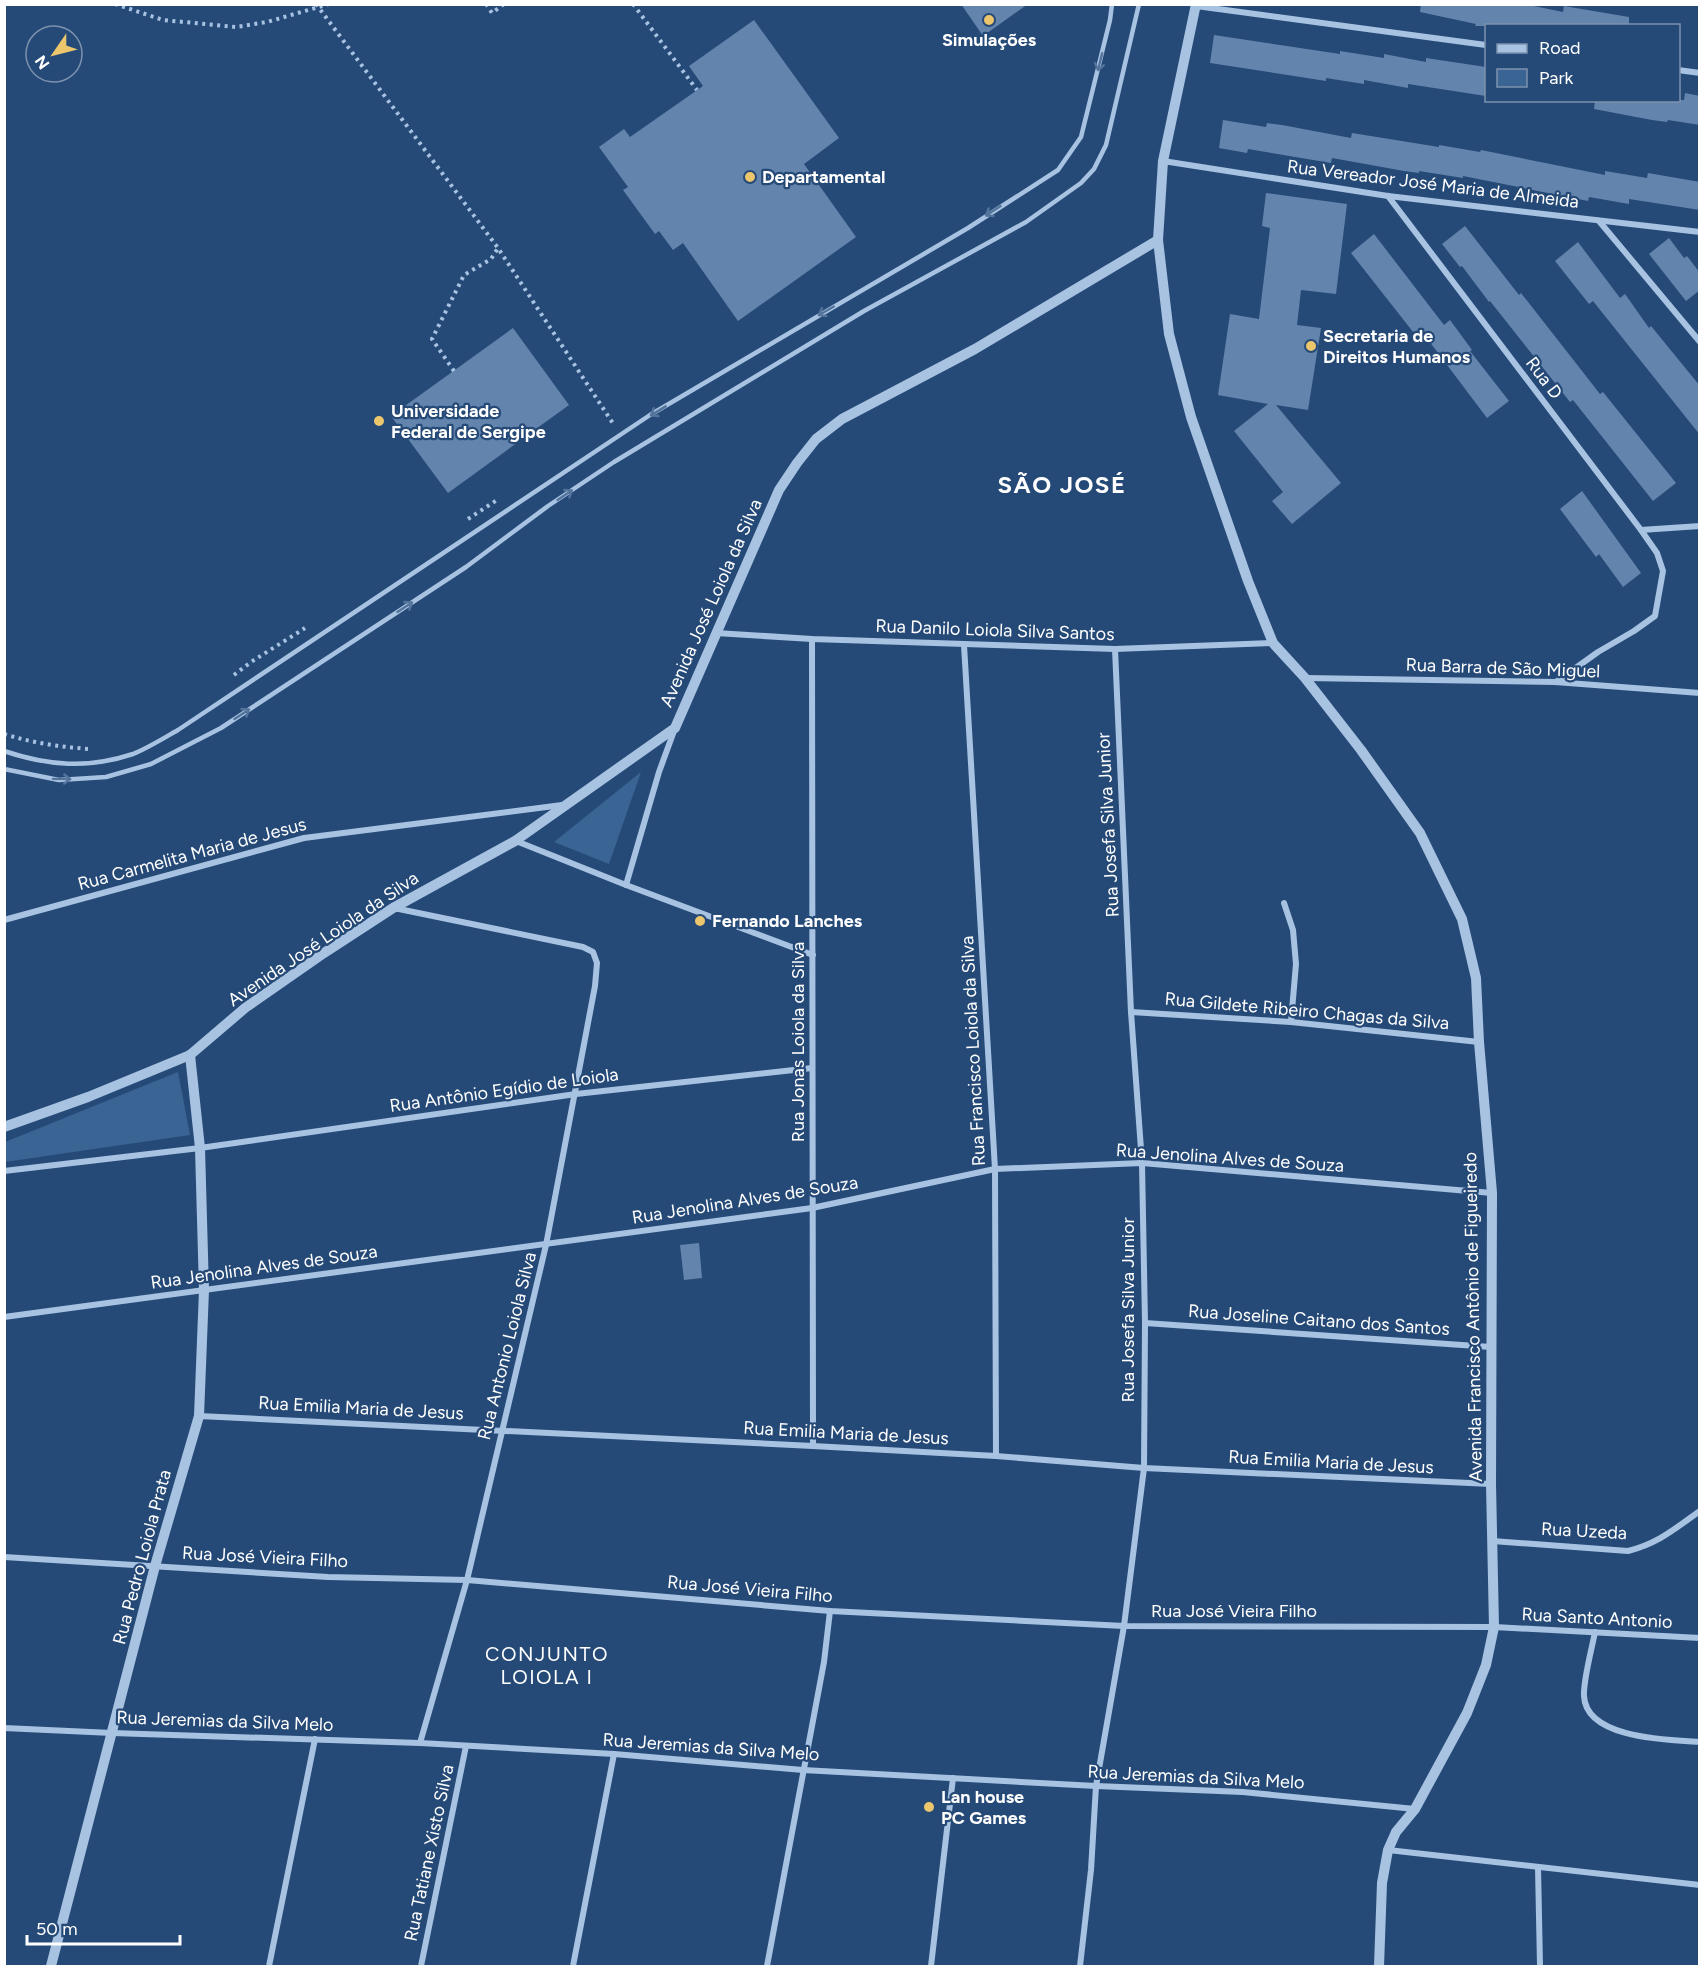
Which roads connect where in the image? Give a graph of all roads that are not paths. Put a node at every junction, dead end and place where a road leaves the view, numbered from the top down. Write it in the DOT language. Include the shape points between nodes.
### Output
graph roads {
  1 [pos="1112,4"];
  2 [pos="1138,4"];
  3 [pos="1196,5"];
  4 [pos="1485,45"];
  5 [pos="1680,70"];
  6 [pos="1700,73"];
  7 [pos="1163,161"];
  8 [pos="1388,196"];
  9 [pos="1599,220"];
  10 [pos="1700,232"];
  11 [pos="1158,240"];
  12 [pos="1700,342"];
  13 [pos="1700,526"];
  14 [pos="1641,530"];
  15 [pos="716,633"];
  16 [pos="812,639"];
  17 [pos="1273,643"];
  18 [pos="964,645"];
  19 [pos="1115,649"];
  20 [pos="1305,678"];
  21 [pos="1555,682"];
  22 [pos="1700,693"];
  23 [pos="675,728"];
  24 [pos="4,751"];
  25 [pos="4,769"];
  26 [pos="569,804"];
  27 [pos="515,841"];
  28 [pos="626,885"];
  29 [pos="1284,903"];
  30 [pos="393,908"];
  31 [pos="4,920"];
  32 [pos="813,955"];
  33 [pos="1131,1012"];
  34 [pos="1291,1022"];
  35 [pos="1479,1042"];
  36 [pos="190,1054"];
  37 [pos="812,1068"];
  38 [pos="576,1094"];
  39 [pos="4,1127"];
  40 [pos="200,1148"];
  41 [pos="1142,1163"];
  42 [pos="995,1169"];
  43 [pos="4,1171"];
  44 [pos="1492,1193"];
  45 [pos="812,1208"];
  46 [pos="546,1245"];
  47 [pos="204,1290"];
  48 [pos="4,1317"];
  49 [pos="1145,1323"];
  50 [pos="1491,1347"];
  51 [pos="199,1416"];
  52 [pos="501,1430"];
  53 [pos="813,1446"];
  54 [pos="996,1456"];
  55 [pos="1144,1468"];
  56 [pos="1491,1484"];
  57 [pos="1700,1511"];
  58 [pos="1492,1541"];
  59 [pos="4,1557"];
  60 [pos="155,1566"];
  61 [pos="467,1580"];
  62 [pos="830,1611"];
  63 [pos="1124,1626"];
  64 [pos="1494,1627"];
  65 [pos="1595,1632"];
  66 [pos="1700,1638"];
  67 [pos="4,1728"];
  68 [pos="112,1733"];
  69 [pos="315,1739"];
  70 [pos="1700,1742"];
  71 [pos="420,1743"];
  72 [pos="466,1746"];
  73 [pos="615,1754"];
  74 [pos="803,1770"];
  75 [pos="953,1778"];
  76 [pos="1096,1786"];
  77 [pos="1415,1809"];
  78 [pos="1388,1850"];
  79 [pos="1538,1867"];
  80 [pos="1700,1885"];
  81 [pos="51,1966"];
  82 [pos="269,1966"];
  83 [pos="421,1966"];
  84 [pos="573,1966"];
  85 [pos="767,1966"];
  86 [pos="931,1966"];
  87 [pos="1080,1966"];
  88 [pos="1379,1966"];
  89 [pos="1540,1966"];
  1 -- 24 [label="lane, one-way" via="1081,137 1058,170 968,228 650,416 178,730 134,753 93,764 56,763"];
  25 -- 2 [label="lane, one-way" via="59,780 106,777 151,764 221,728 466,567 614,462 864,311 1026,222 1081,183 1094,169 1106,145"];
  3 -- 4 [label="street"];
  3 -- 7 [label="street, Avenida Francisco Antônio de Figueiredo"];
  5 -- 6 [label="street"];
  7 -- 8 [label="street, Rua Vereador José Maria de Almeida"];
  7 -- 11 [label="street, Avenida Francisco Antônio de Figueiredo"];
  8 -- 9 [label="street, Rua Vereador José Maria de Almeida"];
  8 -- 14 [label="street, Rua D"];
  9 -- 10 [label="street, Rua Vereador José Maria de Almeida"];
  9 -- 12 [label="street"];
  11 -- 15 [label="street, Avenida José Loiola da Silva" via="975,349 842,419 816,439 779,490"];
  11 -- 17 [label="street, Avenida Francisco Antônio de Figueiredo" via="1169,334 1191,417"];
  13 -- 14 [label="street"];
  14 -- 21 [label="street, Rua D" via="1657,553 1663,571 1655,616"];
  15 -- 16 [label="street, Rua Danilo Loiola Silva Santos"];
  15 -- 23 [label="street, Avenida José Loiola da Silva"];
  16 -- 18 [label="street, Rua Danilo Loiola Silva Santos"];
  16 -- 32 [label="street, Rua Jonas Loiola da Silva"];
  17 -- 19 [label="street, Rua Danilo Loiola Silva Santos"];
  17 -- 20 [label="street, Avenida Francisco Antônio de Figueiredo"];
  18 -- 19 [label="street, Rua Danilo Loiola Silva Santos"];
  18 -- 42 [label="street, Rua Francisco Loiola da Silva"];
  19 -- 33 [label="street, Rua Josefa Silva Junior"];
  20 -- 21 [label="street, Rua Barra de São Miguel"];
  20 -- 35 [label="street, Avenida Francisco Antônio de Figueiredo" via="1420,833 1447,883 1462,919 1476,978"];
  21 -- 22 [label="street, Rua Barra de São Miguel"];
  23 -- 26 [label="street, Avenida José Loiola da Silva"];
  23 -- 28 [label="street"];
  26 -- 27 [label="street, Avenida José Loiola da Silva"];
  26 -- 31 [label="street, Rua Carmelita Maria de Jesus" via="304,838"];
  27 -- 28 [label="street"];
  27 -- 30 [label="street, Avenida José Loiola da Silva"];
  28 -- 32 [label="street"];
  29 -- 34 [label="street" via="1293,930 1296,964"];
  30 -- 36 [label="street, Avenida José Loiola da Silva" via="245,1008"];
  30 -- 38 [label="street, Rua Antonio Loiola Silva" via="592,951 597,974"];
  32 -- 37 [label="street, Rua Jonas Loiola da Silva"];
  33 -- 34 [label="street, Rua Gildete Ribeiro Chagas da Silva"];
  33 -- 41 [label="street, Rua Josefa Silva Junior"];
  34 -- 35 [label="street, Rua Gildete Ribeiro Chagas da Silva"];
  35 -- 44 [label="street, Avenida Francisco Antônio de Figueiredo"];
  36 -- 39 [label="street, Avenida José Loiola da Silva"];
  36 -- 40 [label="street, Rua Pedro Loiola Prata"];
  37 -- 38 [label="street, Rua Antônio Egídio de Loiola"];
  37 -- 45 [label="street, Rua Jonas Loiola da Silva"];
  38 -- 40 [label="street, Rua Antônio Egídio de Loiola"];
  38 -- 46 [label="street, Rua Antonio Loiola Silva"];
  40 -- 43 [label="street, Rua Antônio Egídio de Loiola"];
  40 -- 47 [label="street, Rua Pedro Loiola Prata"];
  41 -- 42 [label="street, Rua Jenolina Alves de Souza"];
  41 -- 44 [label="street, Rua Jenolina Alves de Souza"];
  41 -- 49 [label="street, Rua Josefa Silva Junior"];
  42 -- 45 [label="street, Rua Jenolina Alves de Souza"];
  42 -- 54 [label="street, Rua Francisco Loiola da Silva"];
  44 -- 50 [label="street, Avenida Francisco Antônio de Figueiredo"];
  45 -- 46 [label="street, Rua Jenolina Alves de Souza"];
  45 -- 53 [label="street, Rua Jonas Loiola da Silva"];
  46 -- 47 [label="street, Rua Jenolina Alves de Souza"];
  46 -- 52 [label="street, Rua Antonio Loiola Silva"];
  47 -- 48 [label="street, Rua Jenolina Alves de Souza"];
  47 -- 51 [label="street, Rua Pedro Loiola Prata"];
  49 -- 50 [label="street, Rua Joseline Caitano dos Santos"];
  49 -- 55 [label="street, Rua Josefa Silva Junior"];
  50 -- 56 [label="street, Avenida Francisco Antônio de Figueiredo"];
  51 -- 52 [label="street, Rua Emilia Maria de Jesus"];
  51 -- 60 [label="street, Rua Pedro Loiola Prata"];
  52 -- 53 [label="street, Rua Emilia Maria de Jesus"];
  52 -- 61 [label="street, Rua Antonio Loiola Silva"];
  53 -- 54 [label="street, Rua Emilia Maria de Jesus"];
  54 -- 55 [label="street, Rua Emilia Maria de Jesus"];
  55 -- 56 [label="street, Rua Emilia Maria de Jesus"];
  55 -- 63 [label="street, Rua Josefa Silva Junior"];
  56 -- 58 [label="street, Avenida Francisco Antônio de Figueiredo"];
  57 -- 58 [label="street, Rua Uzeda" via="1664,1537 1628,1551"];
  58 -- 64 [label="street, Avenida Francisco Antônio de Figueiredo"];
  59 -- 60 [label="street, Rua José Vieira Filho"];
  60 -- 61 [label="street, Rua José Vieira Filho" via="328,1577"];
  60 -- 68 [label="street, Rua Pedro Loiola Prata"];
  61 -- 62 [label="street, Rua José Vieira Filho"];
  61 -- 71 [label="street, Rua Antonio Loiola Silva"];
  62 -- 63 [label="street, Rua José Vieira Filho"];
  62 -- 74 [label="street"];
  63 -- 64 [label="street, Rua José Vieira Filho"];
  63 -- 76 [label="street, Rua Josefa Silva Junior"];
  64 -- 65 [label="street, Rua Santo Antonio"];
  64 -- 77 [label="street, Avenida Francisco Antônio de Figueiredo" via="1486,1665 1467,1713"];
  65 -- 66 [label="street, Rua Santo Antonio"];
  65 -- 70 [label="street" via="1584,1695 1586,1707 1596,1720 1613,1729 1656,1739"];
  67 -- 68 [label="street, Rua Jeremias da Silva Melo"];
  68 -- 69 [label="street, Rua Jeremias da Silva Melo"];
  68 -- 81 [label="street, Rua Pedro Loiola Prata"];
  69 -- 71 [label="street, Rua Jeremias da Silva Melo"];
  69 -- 82 [label="street"];
  71 -- 72 [label="street, Rua Jeremias da Silva Melo"];
  72 -- 73 [label="street, Rua Jeremias da Silva Melo"];
  72 -- 83 [label="street, Rua Tatiane Xisto Silva"];
  73 -- 74 [label="street, Rua Jeremias da Silva Melo"];
  73 -- 84 [label="street"];
  74 -- 75 [label="street, Rua Jeremias da Silva Melo"];
  74 -- 85 [label="street"];
  75 -- 76 [label="street, Rua Jeremias da Silva Melo"];
  75 -- 86 [label="street"];
  76 -- 77 [label="street, Rua Jeremias da Silva Melo" via="1243,1792"];
  76 -- 87 [label="street, Rua Josefa Silva Junior"];
  77 -- 78 [label="street, Avenida Francisco Antônio de Figueiredo" via="1396,1832"];
  78 -- 79 [label="street"];
  78 -- 88 [label="street, Avenida Francisco Antônio de Figueiredo" via="1382,1883"];
  79 -- 80 [label="street"];
  79 -- 89 [label="street"];
}
